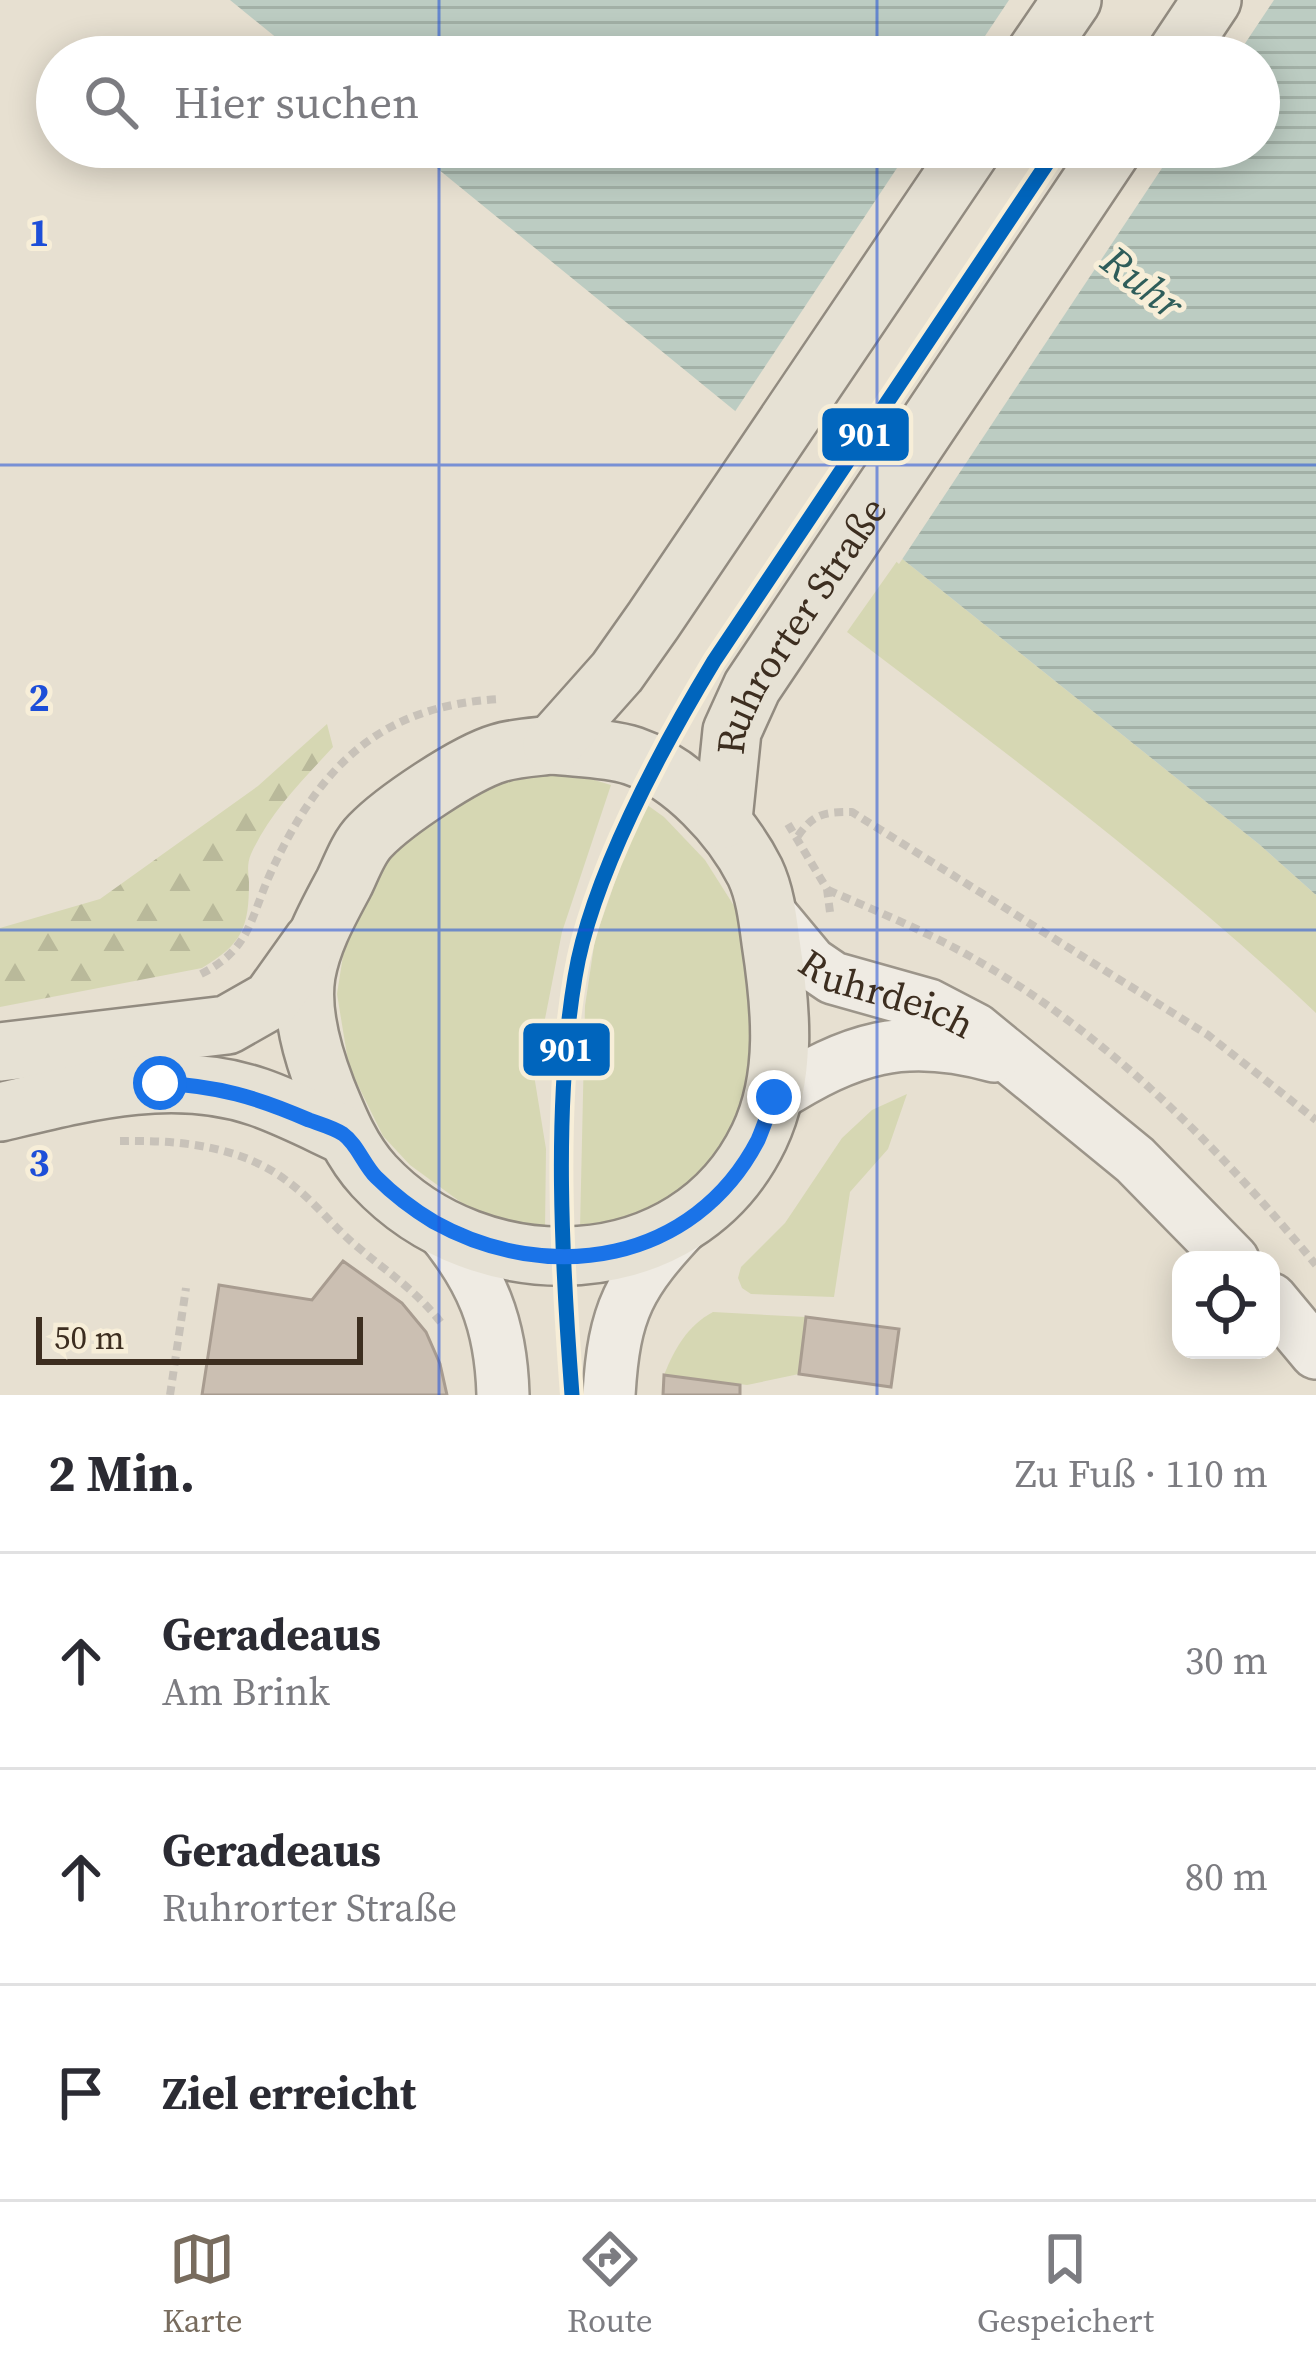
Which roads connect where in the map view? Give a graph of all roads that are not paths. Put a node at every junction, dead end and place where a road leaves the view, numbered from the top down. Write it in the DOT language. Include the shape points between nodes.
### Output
graph roads {
  1 [pos="1072,0"];
  2 [pos="1212,0"];
  3 [pos="1047,36"];
  4 [pos="1188,36"];
  5 [pos="959,168"];
  6 [pos="1100,168"];
  7 [pos="552,745"];
  8 [pos="724,819"];
  9 [pos="766,909"];
  10 [pos="316,937"];
  11 [pos="0,1052"];
  12 [pos="1018,1063"];
  13 [pos="774,1097"];
  14 [pos="0,1112"];
  15 [pos="344,1135"];
  16 [pos="689,1220"];
  17 [pos="436,1223"];
  18 [pos="1224,1251"];
  19 [pos="1280,1310"];
  20 [pos="1316,1353"];
  21 [pos="503,1395"];
  22 [pos="609,1395"];
  1 -- 3 [label="main road"];
  2 -- 4 [label="main road"];
  5 -- 7 [label="main road" via="653,621"];
  6 -- 8 [label="main road, Ruhrorter Straße" via="752,687 732,731"];
  7 -- 8 [label="main road, Ruhrorter Straße" via="631,755"];
  7 -- 10 [label="main road, Ruhrorter Straße" via="497,753 367,838"];
  8 -- 9 [label="main road, Ruhrorter Straße" via="757,875"];
  9 -- 12 [label="main road, Ruhrdeich" via="832,978 929,1004"];
  9 -- 13 [label="main road, Ruhrorter Straße" via="781,1036"];
  10 -- 11 [label="main road" via="271,1000 227,1025"];
  10 -- 15 [label="main road, Ruhrorter Straße" via="305,979 311,1049"];
  12 -- 13 [label="main road, Ruhrdeich" via="907,1043 825,1065"];
  12 -- 18 [label="main road, Ruhrdeich" via="1135,1160"];
  13 -- 16 [label="main road, Ruhrorter Straße" via="757,1141"];
  14 -- 15 [label="main road" via="102,1088 207,1085 258,1096"];
  15 -- 17 [label="main road, Ruhrorter Straße" via="375,1176"];
  16 -- 17 [label="main road, Ruhrorter Straße" via="649,1243 562,1257 502,1249"];
  16 -- 22 [label="main road, Ruhrorter Straße" via="632,1286 612,1344"];
  17 -- 21 [label="main road, Ruhrorter Straße" via="484,1290"];
  19 -- 20 [label="main road"];
}
